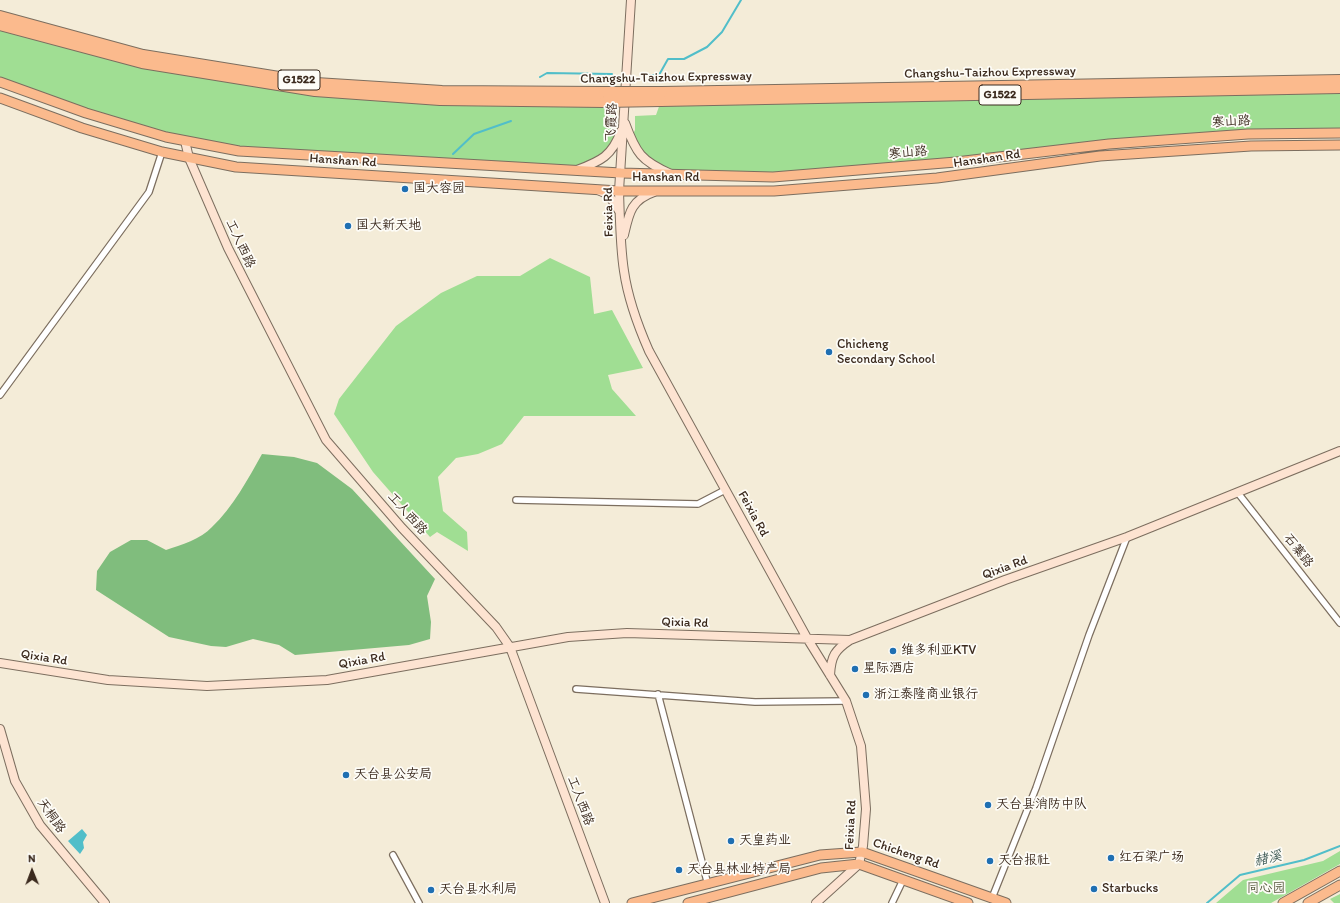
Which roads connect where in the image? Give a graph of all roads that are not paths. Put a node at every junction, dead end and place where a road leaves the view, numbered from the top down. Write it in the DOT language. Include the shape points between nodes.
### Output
graph roads {
  1 [pos="631,0"];
  2 [pos="0,16"];
  3 [pos="0,25"];
  4 [pos="1340,80"];
  5 [pos="0,82"];
  6 [pos="1340,88"];
  7 [pos="661,96"];
  8 [pos="604,97"];
  9 [pos="0,98"];
  10 [pos="624,120"];
  11 [pos="1340,133"];
  12 [pos="185,141"];
  13 [pos="1340,145"];
  14 [pos="162,152"];
  15 [pos="189,158"];
  16 [pos="574,171"];
  17 [pos="621,173"];
  18 [pos="674,175"];
  19 [pos="598,190"];
  20 [pos="619,191"];
  21 [pos="656,191"];
  22 [pos="620,212"];
  23 [pos="622,244"];
  24 [pos="0,395"];
  25 [pos="1340,451"];
  26 [pos="725,490"];
  27 [pos="1238,493"];
  28 [pos="516,500"];
  29 [pos="1127,537"];
  30 [pos="1340,623"];
  31 [pos="807,638"];
  32 [pos="850,640"];
  33 [pos="510,646"];
  34 [pos="0,663"];
  35 [pos="830,675"];
  36 [pos="576,689"];
  37 [pos="658,694"];
  38 [pos="846,701"];
  39 [pos="0,730"];
  40 [pos="862,852"];
  41 [pos="393,855"];
  42 [pos="859,864"];
  43 [pos="1340,871"];
  44 [pos="749,874"];
  45 [pos="903,880"];
  46 [pos="708,884"];
  47 [pos="752,886"];
  48 [pos="1340,886"];
  49 [pos="992,898"];
  50 [pos="105,903"];
  51 [pos="419,903"];
  52 [pos="605,903"];
  53 [pos="632,903"];
  54 [pos="688,903"];
  55 [pos="816,903"];
  56 [pos="892,903"];
  57 [pos="968,903"];
  58 [pos="1006,903"];
  59 [pos="1283,903"];
  60 [pos="1308,903"];
  1 -- 10 [label="main road, 飞霞路"];
  2 -- 8 [label="highway, Changshu-Taizhou Expressway / G1522" via="143,55 316,83"];
  3 -- 8 [label="highway, Changshu-Taizhou Expressway / G1522" via="142,63 315,91 440,100"];
  4 -- 7 [label="highway, Changshu-Taizhou Expressway / G1522"];
  5 -- 12 [label="main road, Hanshan Rd" via="86,113"];
  6 -- 7 [label="highway, Changshu-Taizhou Expressway / G1522"];
  7 -- 8 [label="highway, Changshu-Taizhou Expressway / G1522, bridge"];
  9 -- 14 [label="main road, Hanshan Rd" via="82,128"];
  10 -- 16 [label="main road" via="615,145 598,162"];
  10 -- 17 [label="main road, 飞霞路"];
  10 -- 18 [label="main road" via="640,155 656,168"];
  11 -- 18 [label="main road, 寒山路" via="1248,134 1108,144 956,162 773,177"];
  12 -- 15 [label="main road, 工人西路"];
  12 -- 16 [label="main road, Hanshan Rd" via="239,152"];
  13 -- 21 [label="main road, Hanshan Rd" via="1251,146 1100,156 937,178 774,192"];
  14 -- 15 [label="main road, Hanshan Rd"];
  14 -- 24 [label="street" via="149,192"];
  15 -- 19 [label="main road, Hanshan Rd" via="236,167"];
  15 -- 33 [label="main road, 工人西路" via="228,248 326,440 402,528 496,627"];
  16 -- 17 [label="main road, Hanshan Rd"];
  17 -- 18 [label="main road, 寒山路"];
  17 -- 20 [label="main road, Feixia Rd"];
  19 -- 20 [label="main road, Hanshan Rd"];
  19 -- 22 [label="main road" via="609,195"];
  20 -- 21 [label="main road, Hanshan Rd"];
  20 -- 22 [label="main road, Feixia Rd"];
  21 -- 23 [label="main road" via="635,202"];
  22 -- 23 [label="main road, Feixia Rd"];
  23 -- 26 [label="main road, Feixia Rd" via="624,272 637,322 649,351"];
  25 -- 27 [label="main road, Qixia Rd"];
  26 -- 28 [label="street" via="698,504"];
  26 -- 31 [label="main road, Feixia Rd"];
  27 -- 29 [label="main road, Qixia Rd"];
  27 -- 30 [label="street, 石寨路"];
  29 -- 32 [label="main road, Qixia Rd" via="1005,580"];
  29 -- 49 [label="street" via="1036,788"];
  31 -- 32 [label="main road, Qixia Rd"];
  31 -- 33 [label="main road, Qixia Rd" via="627,633 568,636"];
  31 -- 35 [label="main road, Feixia Rd"];
  32 -- 35 [label="main road" via="838,648 830,662"];
  33 -- 34 [label="main road, Qixia Rd" via="327,680 207,686 108,680"];
  33 -- 52 [label="main road, 工人西路"];
  35 -- 38 [label="main road, Feixia Rd"];
  36 -- 37 [label="street"];
  37 -- 38 [label="street" via="755,702"];
  37 -- 46 [label="street"];
  38 -- 40 [label="main road, Feixia Rd" via="861,746 866,809"];
  39 -- 50 [label="main road, 天桐路" via="15,781 40,825"];
  40 -- 42 [label="main road, Feixia Rd"];
  40 -- 44 [label="main road, Chicheng Rd" via="820,855"];
  40 -- 49 [label="main road, Chicheng Rd"];
  41 -- 51 [label="street"];
  42 -- 45 [label="main road, Chicheng Rd"];
  42 -- 47 [label="main road, Chicheng Rd" via="821,868"];
  42 -- 55 [label="main road"];
  43 -- 59 [label="main road"];
  44 -- 46 [label="main road, Chicheng Rd"];
  44 -- 47 [label="main road"];
  45 -- 56 [label="street"];
  45 -- 57 [label="main road, Chicheng Rd"];
  46 -- 53 [label="main road, Chicheng Rd"];
  47 -- 54 [label="main road, Chicheng Rd"];
  48 -- 60 [label="main road"];
  49 -- 58 [label="main road, Chicheng Rd"];
}
